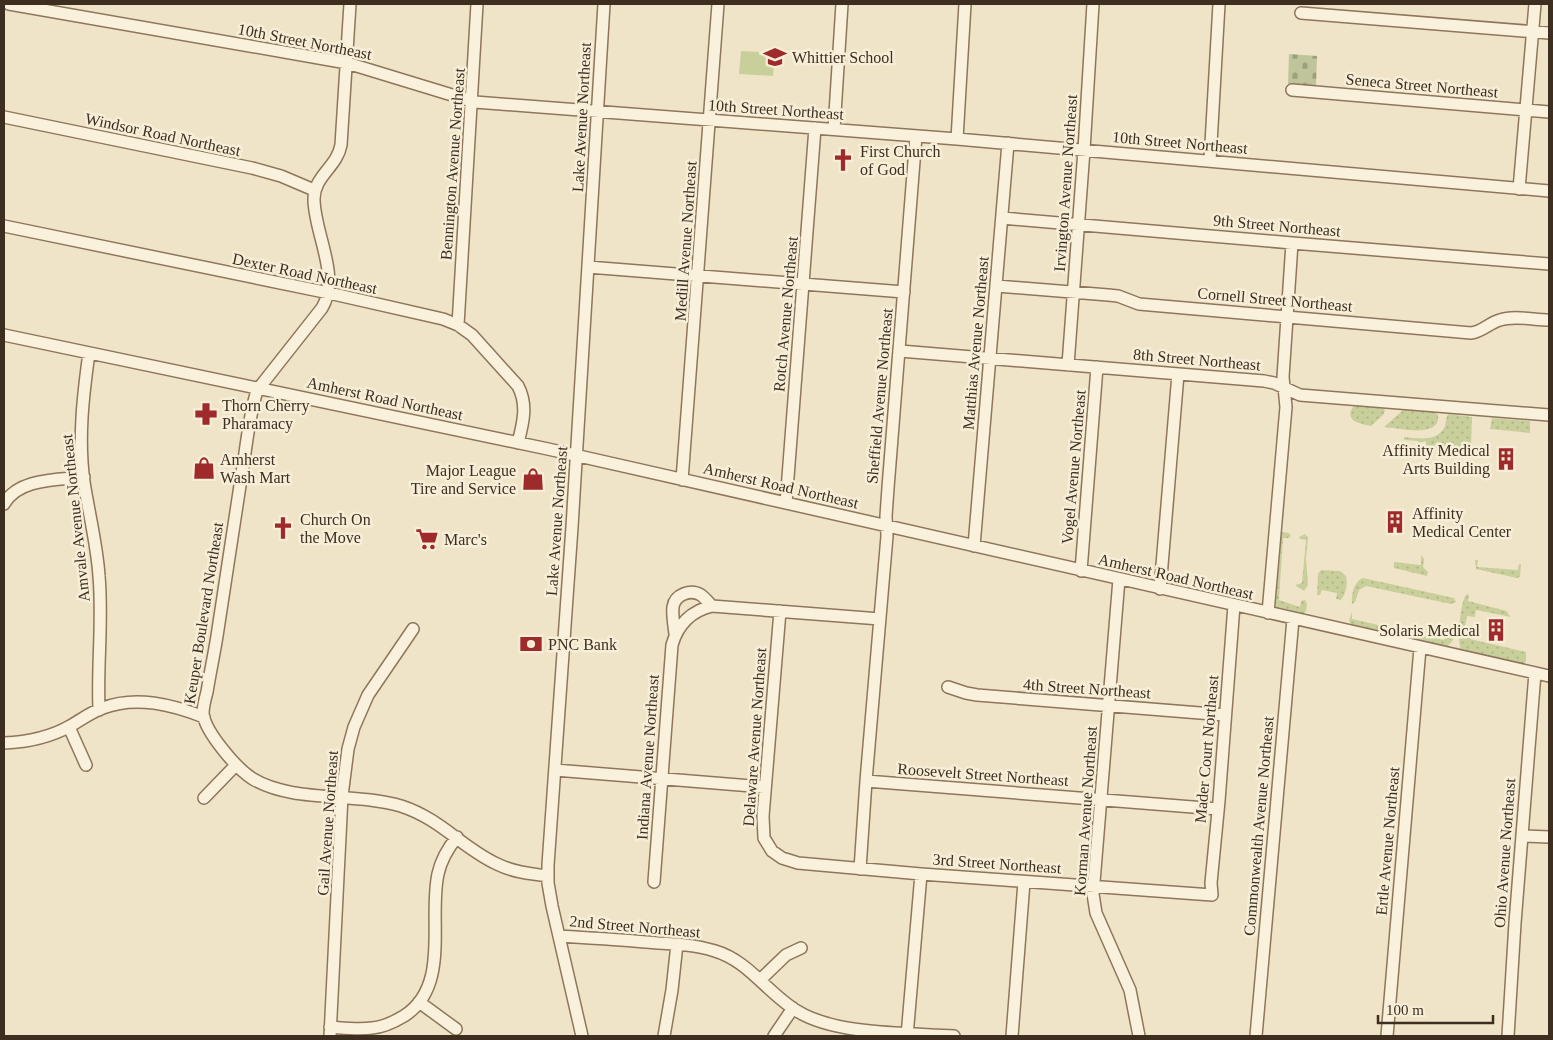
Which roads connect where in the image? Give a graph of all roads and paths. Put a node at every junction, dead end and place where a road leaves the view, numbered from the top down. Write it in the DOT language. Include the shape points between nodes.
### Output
graph roads {
  1 [pos="9,4"];
  2 [pos="350,4"];
  3 [pos="478,4"];
  4 [pos="604,4"];
  5 [pos="718,4"];
  6 [pos="842,4"];
  7 [pos="965,4"];
  8 [pos="1093,4"];
  9 [pos="1219,4"];
  10 [pos="1535,4"];
  11 [pos="1301,13"];
  12 [pos="1532,32"];
  13 [pos="1549,33"];
  14 [pos="347,63"];
  15 [pos="1292,90"];
  16 [pos="472,101"];
  17 [pos="1525,110"];
  18 [pos="598,111"];
  19 [pos="1549,112"];
  20 [pos="4,117"];
  21 [pos="710,120"];
  22 [pos="815,128"];
  23 [pos="834,129"];
  24 [pos="916,136"];
  25 [pos="957,139"];
  26 [pos="1008,143"];
  27 [pos="1084,150"];
  28 [pos="1210,161"];
  29 [pos="1518,189"];
  30 [pos="314,190"];
  31 [pos="1549,191"];
  32 [pos="1002,218"];
  33 [pos="1079,225"];
  34 [pos="4,226"];
  35 [pos="1292,244"];
  36 [pos="1549,264"];
  37 [pos="588,267"];
  38 [pos="699,276"];
  39 [pos="804,284"];
  40 [pos="997,286"];
  41 [pos="904,292"];
  42 [pos="1074,292"];
  43 [pos="329,293"];
  44 [pos="1287,317"];
  45 [pos="1549,320"];
  46 [pos="458,326"];
  47 [pos="4,335"];
  48 [pos="900,351"];
  49 [pos="89,353"];
  50 [pos="991,358"];
  51 [pos="1068,365"];
  52 [pos="1098,367"];
  53 [pos="1178,374"];
  54 [pos="259,388"];
  55 [pos="1284,388"];
  56 [pos="1549,415"];
  57 [pos="518,443"];
  58 [pos="577,456"];
  59 [pos="84,478"];
  60 [pos="682,480"];
  61 [pos="786,503"];
  62 [pos="4,504"];
  63 [pos="887,526"];
  64 [pos="974,546"];
  65 [pos="1081,571"];
  66 [pos="1119,580"];
  67 [pos="1160,589"];
  68 [pos="1234,605"];
  69 [pos="712,606"];
  70 [pos="780,611"];
  71 [pos="1268,613"];
  72 [pos="880,619"];
  73 [pos="1293,619"];
  74 [pos="413,629"];
  75 [pos="675,634"];
  76 [pos="1420,648"];
  77 [pos="1535,673"];
  78 [pos="1549,676"];
  79 [pos="948,687"];
  80 [pos="1109,706"];
  81 [pos="99,710"];
  82 [pos="1225,715"];
  83 [pos="204,717"];
  84 [pos="69,727"];
  85 [pos="4,743"];
  86 [pos="86,765"];
  87 [pos="236,765"];
  88 [pos="555,770"];
  89 [pos="662,779"];
  90 [pos="866,781"];
  91 [pos="765,787"];
  92 [pos="342,796"];
  93 [pos="204,798"];
  94 [pos="1101,800"];
  95 [pos="1218,809"];
  96 [pos="1522,836"];
  97 [pos="457,837"];
  98 [pos="1549,837"];
  99 [pos="810,864"];
  100 [pos="860,869"];
  101 [pos="921,874"];
  102 [pos="548,876"];
  103 [pos="654,882"];
  104 [pos="1024,882"];
  105 [pos="1093,887"];
  106 [pos="1212,896"];
  107 [pos="559,936"];
  108 [pos="677,944"];
  109 [pos="801,948"];
  110 [pos="760,980"];
  111 [pos="420,1002"];
  112 [pos="793,1008"];
  113 [pos="456,1029"];
  114 [pos="330,1032"];
  115 [pos="907,1034"];
  116 [pos="582,1036"];
  117 [pos="664,1036"];
  118 [pos="774,1036"];
  119 [pos="954,1036"];
  120 [pos="1012,1036"];
  121 [pos="1139,1036"];
  122 [pos="1256,1036"];
  123 [pos="1387,1036"];
  124 [pos="1508,1036"];
  1 -- 14 [label="street, 10th Street Northeast"];
  2 -- 14 [label="street"];
  3 -- 16 [label="street, Bennington Avenue Northeast"];
  4 -- 18 [label="street, Lake Avenue Northeast"];
  5 -- 21 [label="street, Medill Avenue Northeast"];
  6 -- 23 [label="street"];
  7 -- 25 [label="street"];
  8 -- 27 [label="street, Irvington Avenue Northeast"];
  9 -- 28 [label="street"];
  10 -- 12 [label="street"];
  11 -- 12 [label="street"];
  12 -- 13 [label="street"];
  12 -- 17 [label="street"];
  14 -- 16 [label="street, 10th Street Northeast"];
  14 -- 30 [label="street" via="340,152"];
  15 -- 17 [label="street, Seneca Street Northeast"];
  16 -- 18 [label="street, 10th Street Northeast"];
  16 -- 46 [label="street, Bennington Avenue Northeast"];
  17 -- 19 [label="street, Seneca Street Northeast"];
  17 -- 29 [label="street"];
  18 -- 21 [label="street, 10th Street Northeast"];
  18 -- 37 [label="street, Lake Avenue Northeast"];
  20 -- 30 [label="street, Windsor Road Northeast" via="252,168"];
  21 -- 22 [label="street, 10th Street Northeast"];
  21 -- 38 [label="street, Medill Avenue Northeast"];
  22 -- 23 [label="street, 10th Street Northeast"];
  22 -- 39 [label="street, Rotch Avenue Northeast"];
  23 -- 24 [label="street, 10th Street Northeast"];
  24 -- 25 [label="street, 10th Street Northeast"];
  24 -- 41 [label="street, Sheffield Avenue Northeast"];
  25 -- 26 [label="street, 10th Street Northeast"];
  26 -- 27 [label="street, 10th Street Northeast"];
  26 -- 32 [label="street, Matthias Avenue Northeast"];
  27 -- 28 [label="street, 10th Street Northeast"];
  27 -- 33 [label="street, Irvington Avenue Northeast"];
  28 -- 29 [label="street, 10th Street Northeast"];
  29 -- 31 [label="street, 10th Street Northeast"];
  30 -- 43 [label="street"];
  32 -- 33 [label="street, 9th Street Northeast"];
  32 -- 40 [label="street, Matthias Avenue Northeast"];
  33 -- 35 [label="street, 9th Street Northeast"];
  33 -- 42 [label="street, Irvington Avenue Northeast"];
  34 -- 43 [label="street, Dexter Road Northeast"];
  35 -- 36 [label="street, 9th Street Northeast"];
  35 -- 44 [label="street"];
  37 -- 38 [label="street"];
  37 -- 58 [label="street, Lake Avenue Northeast"];
  38 -- 39 [label="street"];
  38 -- 60 [label="street, Medill Avenue Northeast"];
  39 -- 41 [label="street"];
  39 -- 61 [label="street, Rotch Avenue Northeast"];
  40 -- 42 [label="street, Cornell Street Northeast"];
  40 -- 50 [label="street, Matthias Avenue Northeast"];
  41 -- 48 [label="street, Sheffield Avenue Northeast"];
  42 -- 44 [label="street, Cornell Street Northeast" via="1118,296 1139,304"];
  42 -- 51 [label="street, Irvington Avenue Northeast"];
  43 -- 46 [label="street, Dexter Road Northeast" via="433,316"];
  43 -- 54 [label="street" via="322,308"];
  44 -- 45 [label="street, Cornell Street Northeast" via="1471,333 1507,318"];
  44 -- 55 [label="street"];
  46 -- 57 [label="street, Dexter Road Northeast" via="472,335 512,378 522,395 523,420"];
  47 -- 49 [label="street, Amherst Road Northeast"];
  48 -- 50 [label="street, 8th Street Northeast"];
  48 -- 63 [label="street, Sheffield Avenue Northeast"];
  49 -- 54 [label="street, Amherst Road Northeast"];
  49 -- 59 [label="street, Amvale Avenue Northeast" via="82,426"];
  50 -- 51 [label="street, 8th Street Northeast"];
  50 -- 64 [label="street, Matthias Avenue Northeast"];
  51 -- 52 [label="street, 8th Street Northeast"];
  52 -- 53 [label="street, 8th Street Northeast"];
  52 -- 65 [label="street, Vogel Avenue Northeast"];
  53 -- 55 [label="street, 8th Street Northeast" via="1264,381"];
  53 -- 67 [label="street"];
  54 -- 57 [label="street, Amherst Road Northeast"];
  54 -- 83 [label="street, Keuper Boulevard Northeast" via="254,402"];
  55 -- 56 [label="street, 8th Street Northeast" via="1300,395"];
  55 -- 71 [label="street" via="1286,408"];
  57 -- 58 [label="street, Amherst Road Northeast"];
  58 -- 60 [label="street, Amherst Road Northeast"];
  58 -- 88 [label="street, Lake Avenue Northeast"];
  59 -- 62 [label="street" via="23,487"];
  59 -- 81 [label="street, Amvale Avenue Northeast" via="100,589"];
  60 -- 61 [label="street, Amherst Road Northeast"];
  61 -- 63 [label="street, Amherst Road Northeast"];
  63 -- 64 [label="street, Amherst Road Northeast"];
  63 -- 72 [label="street, Sheffield Avenue Northeast"];
  64 -- 65 [label="street, Amherst Road Northeast"];
  65 -- 66 [label="street, Amherst Road Northeast"];
  66 -- 67 [label="street, Amherst Road Northeast"];
  66 -- 80 [label="street, Korman Avenue Northeast"];
  67 -- 68 [label="street, Amherst Road Northeast"];
  68 -- 71 [label="street, Amherst Road Northeast"];
  68 -- 82 [label="street, Mader Court Northeast"];
  69 -- 70 [label="street"];
  69 -- 75 [label="street" via="687,617"];
  69 -- 75 [label="street, Indiana Avenue Northeast" via="695,593 679,597 673,608"];
  70 -- 72 [label="street"];
  70 -- 91 [label="street, Delaware Avenue Northeast"];
  71 -- 73 [label="street, Amherst Road Northeast"];
  72 -- 90 [label="street, Sheffield Avenue Northeast"];
  73 -- 76 [label="street, Amherst Road Northeast"];
  73 -- 122 [label="street, Commonwealth Avenue Northeast"];
  74 -- 92 [label="street, Gail Avenue Northeast" via="362,707 348,748"];
  75 -- 89 [label="street, Indiana Avenue Northeast"];
  76 -- 77 [label="street, Amherst Road Northeast"];
  76 -- 123 [label="street, Ertle Avenue Northeast"];
  77 -- 78 [label="street, Amherst Road Northeast"];
  77 -- 96 [label="street, Ohio Avenue Northeast"];
  79 -- 80 [label="street, 4th Street Northeast" via="966,694"];
  80 -- 82 [label="street, 4th Street Northeast"];
  80 -- 94 [label="street, Korman Avenue Northeast"];
  81 -- 83 [label="street" via="123,703 143,702"];
  81 -- 84 [label="street"];
  82 -- 95 [label="street, Mader Court Northeast"];
  83 -- 87 [label="street, Keuper Boulevard Northeast"];
  84 -- 85 [label="street" via="34,740"];
  84 -- 86 [label="street"];
  87 -- 92 [label="street, Keuper Boulevard Northeast" via="268,787 300,794"];
  87 -- 93 [label="street"];
  88 -- 89 [label="street"];
  88 -- 102 [label="street, Lake Avenue Northeast"];
  89 -- 91 [label="street"];
  89 -- 103 [label="street, Indiana Avenue Northeast"];
  90 -- 94 [label="street, Roosevelt Street Northeast"];
  90 -- 100 [label="street, Sheffield Avenue Northeast"];
  91 -- 99 [label="street, Delaware Avenue Northeast" via="762,829 766,843 782,858"];
  92 -- 97 [label="street, Keuper Boulevard Northeast" via="406,808 433,820"];
  92 -- 114 [label="street, Gail Avenue Northeast"];
  94 -- 95 [label="street, Roosevelt Street Northeast"];
  94 -- 105 [label="street, Korman Avenue Northeast"];
  95 -- 106 [label="street, Mader Court Northeast"];
  96 -- 98 [label="street"];
  96 -- 124 [label="street, Ohio Avenue Northeast"];
  97 -- 102 [label="street, Keuper Boulevard Northeast" via="505,868"];
  97 -- 111 [label="street" via="438,874 433,968 429,986"];
  99 -- 100 [label="street, 3rd Street Northeast"];
  100 -- 101 [label="street, 3rd Street Northeast"];
  101 -- 104 [label="street, 3rd Street Northeast"];
  101 -- 115 [label="street"];
  102 -- 107 [label="street, Lake Avenue Northeast"];
  104 -- 105 [label="street, 3rd Street Northeast"];
  104 -- 120 [label="street"];
  105 -- 106 [label="street, 3rd Street Northeast"];
  105 -- 121 [label="street, Korman Avenue Northeast" via="1096,913 1130,990"];
  107 -- 108 [label="street, 2nd Street Northeast"];
  107 -- 116 [label="street, Lake Avenue Northeast"];
  108 -- 110 [label="street, 2nd Street Northeast" via="722,953 742,964"];
  108 -- 117 [label="street"];
  109 -- 110 [label="street" via="786,955"];
  110 -- 112 [label="street, 2nd Street Northeast"];
  111 -- 113 [label="street"];
  111 -- 114 [label="street" via="402,1017 380,1027"];
  112 -- 115 [label="street, 2nd Street Northeast" via="830,1025"];
  112 -- 118 [label="street"];
  115 -- 119 [label="street, 2nd Street Northeast"];
}
